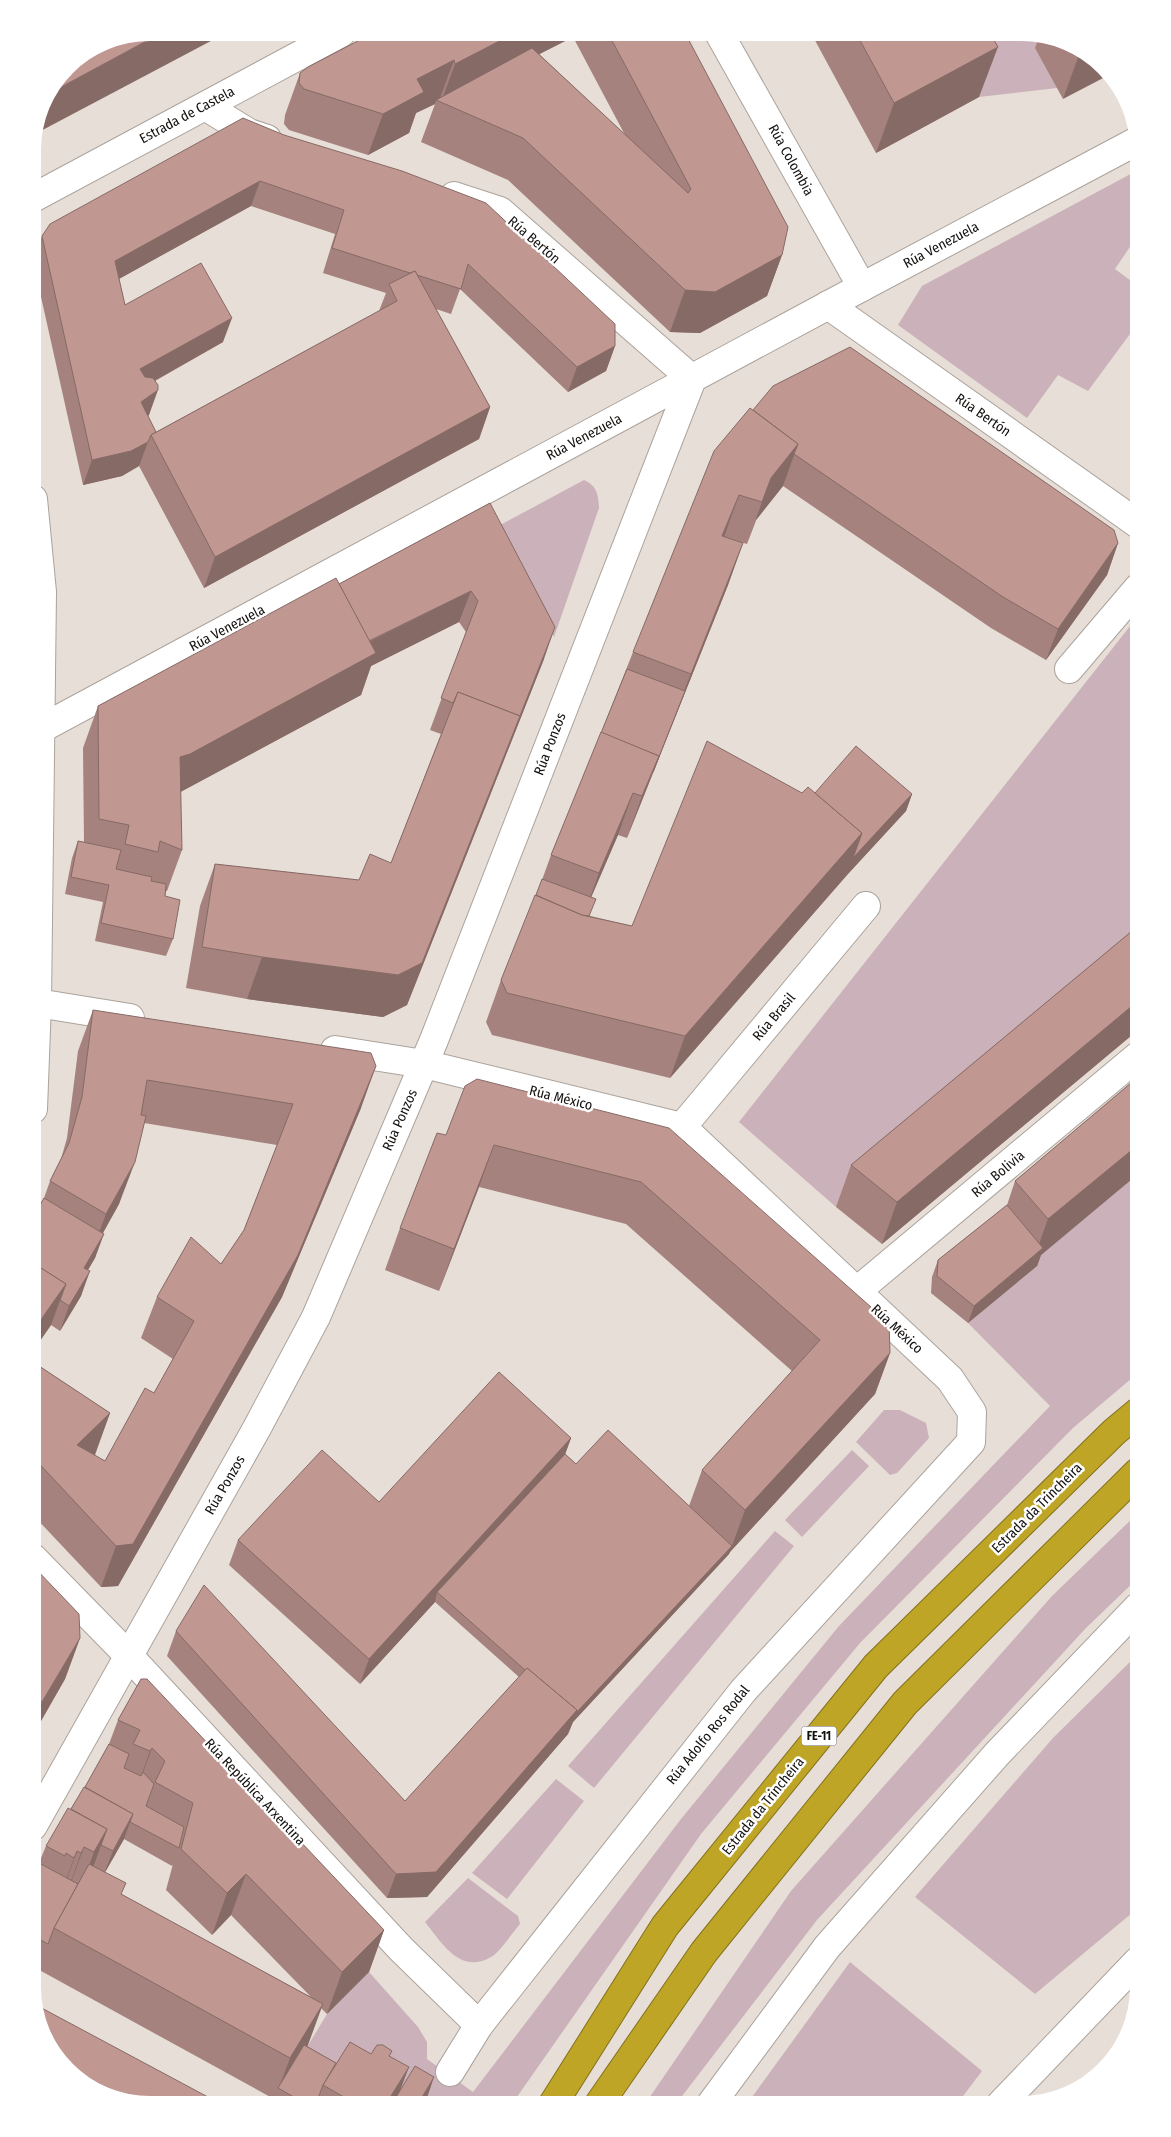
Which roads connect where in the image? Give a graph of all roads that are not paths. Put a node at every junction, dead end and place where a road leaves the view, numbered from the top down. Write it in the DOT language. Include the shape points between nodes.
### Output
graph roads {
  1 [pos="324,41"];
  2 [pos="724,41"];
  3 [pos="205,106"];
  4 [pos="1130,145"];
  5 [pos="295,147"];
  6 [pos="426,188"];
  7 [pos="41,194"];
  8 [pos="862,286"];
  9 [pos="828,305"];
  10 [pos="692,378"];
  11 [pos="1130,518"];
  12 [pos="41,582"];
  13 [pos="1130,597"];
  14 [pos="41,615"];
  15 [pos="1069,669"];
  16 [pos="41,728"];
  17 [pos="866,906"];
  18 [pos="41,1003"];
  19 [pos="150,1021"];
  20 [pos="313,1047"];
  21 [pos="1130,1063"];
  22 [pos="424,1064"];
  23 [pos="682,1127"];
  24 [pos="857,1291"];
  25 [pos="972,1412"];
  26 [pos="1130,1419"];
  27 [pos="1130,1480"];
  28 [pos="41,1567"];
  29 [pos="1130,1615"];
  30 [pos="128,1655"];
  31 [pos="41,1810"];
  32 [pos="1130,1969"];
  33 [pos="479,2025"];
  34 [pos="450,2072"];
  35 [pos="558,2096"];
  36 [pos="605,2096"];
  37 [pos="717,2096"];
  38 [pos="1009,2096"];
  1 -- 3 [label="street, Estrada de Castela"];
  2 -- 8 [label="street, Rúa Colombia"];
  3 -- 5 [label="street" via="249,133"];
  3 -- 7 [label="street, Estrada de Castela"];
  4 -- 8 [label="street, Rúa Venezuela"];
  6 -- 10 [label="street, Rúa Bertón" via="500,211"];
  8 -- 9 [label="street, Rúa Venezuela"];
  9 -- 10 [label="street, Rúa Venezuela"];
  9 -- 11 [label="street, Rúa Bertón"];
  10 -- 16 [label="street, Rúa Venezuela"];
  10 -- 22 [label="street, Rúa Ponzos"];
  12 -- 14 [label="street"];
  13 -- 15 [label="street"];
  17 -- 23 [label="street, Rúa Brasil"];
  18 -- 19 [label="street"];
  20 -- 22 [label="street, Rúa México"];
  21 -- 24 [label="street, Rúa Bolivia"];
  22 -- 23 [label="street, Rúa México"];
  22 -- 30 [label="street, Rúa Ponzos" via="316,1317"];
  23 -- 24 [label="street, Rúa México"];
  24 -- 25 [label="street, Rúa México" via="950,1379"];
  25 -- 33 [label="street, Rúa Adolfo Ros Rodal" via="971,1442 743,1691"];
  26 -- 35 [label="highway, Estrada da Trincheira / FE-11" via="876,1666 666,1926"];
  27 -- 36 [label="highway" via="905,1703 704,1952"];
  28 -- 30 [label="street, Rúa República Arxentina"];
  29 -- 37 [label="street" via="997,1754 827,1947"];
  30 -- 31 [label="street, Rúa Ponzos"];
  30 -- 33 [label="street, Rúa República Arxentina" via="401,1949"];
  32 -- 38 [label="street"];
  33 -- 34 [label="street, Rúa Adolfo Ros Rodal"];
}
